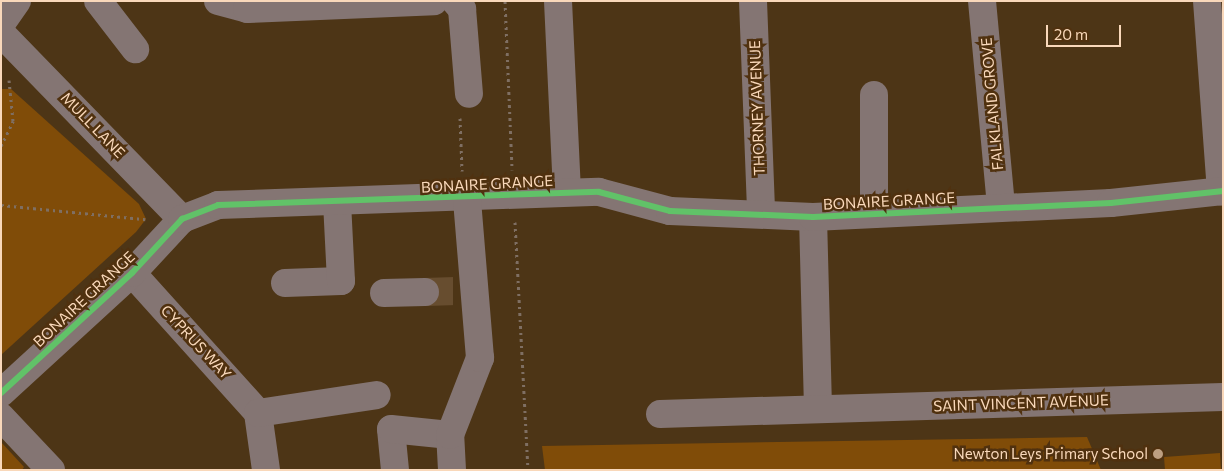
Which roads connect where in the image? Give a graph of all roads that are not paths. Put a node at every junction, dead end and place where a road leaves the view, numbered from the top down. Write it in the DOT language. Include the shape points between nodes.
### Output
graph roads {
  1 [pos="17,1"];
  2 [pos="98,1"];
  3 [pos="218,1"];
  4 [pos="434,1"];
  5 [pos="454,1"];
  6 [pos="558,1"];
  7 [pos="753,1"];
  8 [pos="982,1"];
  9 [pos="1207,1"];
  10 [pos="1,24"];
  11 [pos="9,39"];
  12 [pos="135,49"];
  13 [pos="469,94"];
  14 [pos="875,96"];
  15 [pos="1222,191"];
  16 [pos="567,192"];
  17 [pos="467,199"];
  18 [pos="337,202"];
  19 [pos="1001,207"];
  20 [pos="177,213"];
  21 [pos="761,214"];
  22 [pos="874,214"];
  23 [pos="813,217"];
  24 [pos="132,273"];
  25 [pos="285,283"];
  26 [pos="425,292"];
  27 [pos="384,293"];
  28 [pos="1,393"];
  29 [pos="377,395"];
  30 [pos="1223,397"];
  31 [pos="818,409"];
  32 [pos="258,413"];
  33 [pos="660,414"];
  34 [pos="1,417"];
  35 [pos="450,435"];
  36 [pos="51,470"];
  37 [pos="266,470"];
  38 [pos="395,470"];
  39 [pos="452,470"];
  1 -- 10 [label="street"];
  2 -- 12 [label="street"];
  3 -- 4 [label="street" via="247,10"];
  5 -- 13 [label="street" via="462,8"];
  6 -- 16 [label="street"];
  7 -- 21 [label="street, THORNEY AVENUE"];
  8 -- 19 [label="street, FALKLAND GROVE"];
  9 -- 15 [label="street"];
  11 -- 20 [label="street, MULL LANE"];
  14 -- 22 [label="street"];
  15 -- 19 [label="street, BONAIRE GRANGE"];
  16 -- 17 [label="street, BONAIRE GRANGE"];
  16 -- 21 [label="street, BONAIRE GRANGE" via="599,192 670,212"];
  17 -- 18 [label="street, BONAIRE GRANGE"];
  17 -- 35 [label="street" via="465,291 480,358"];
  18 -- 20 [label="street, BONAIRE GRANGE" via="218,205"];
  18 -- 25 [label="street" via="341,281"];
  19 -- 22 [label="street, BONAIRE GRANGE"];
  20 -- 24 [label="street, BONAIRE GRANGE"];
  21 -- 23 [label="street, BONAIRE GRANGE"];
  22 -- 23 [label="street, BONAIRE GRANGE"];
  23 -- 31 [label="street"];
  24 -- 28 [label="street, BONAIRE GRANGE"];
  24 -- 32 [label="street, CYPRUS WAY"];
  26 -- 27 [label="street"];
  29 -- 32 [label="street"];
  30 -- 31 [label="street, SAINT VINCENT AVENUE"];
  31 -- 33 [label="street, SAINT VINCENT AVENUE"];
  32 -- 37 [label="street"];
  34 -- 36 [label="street"];
  35 -- 38 [label="street" via="391,429"];
  35 -- 39 [label="street"];
}
